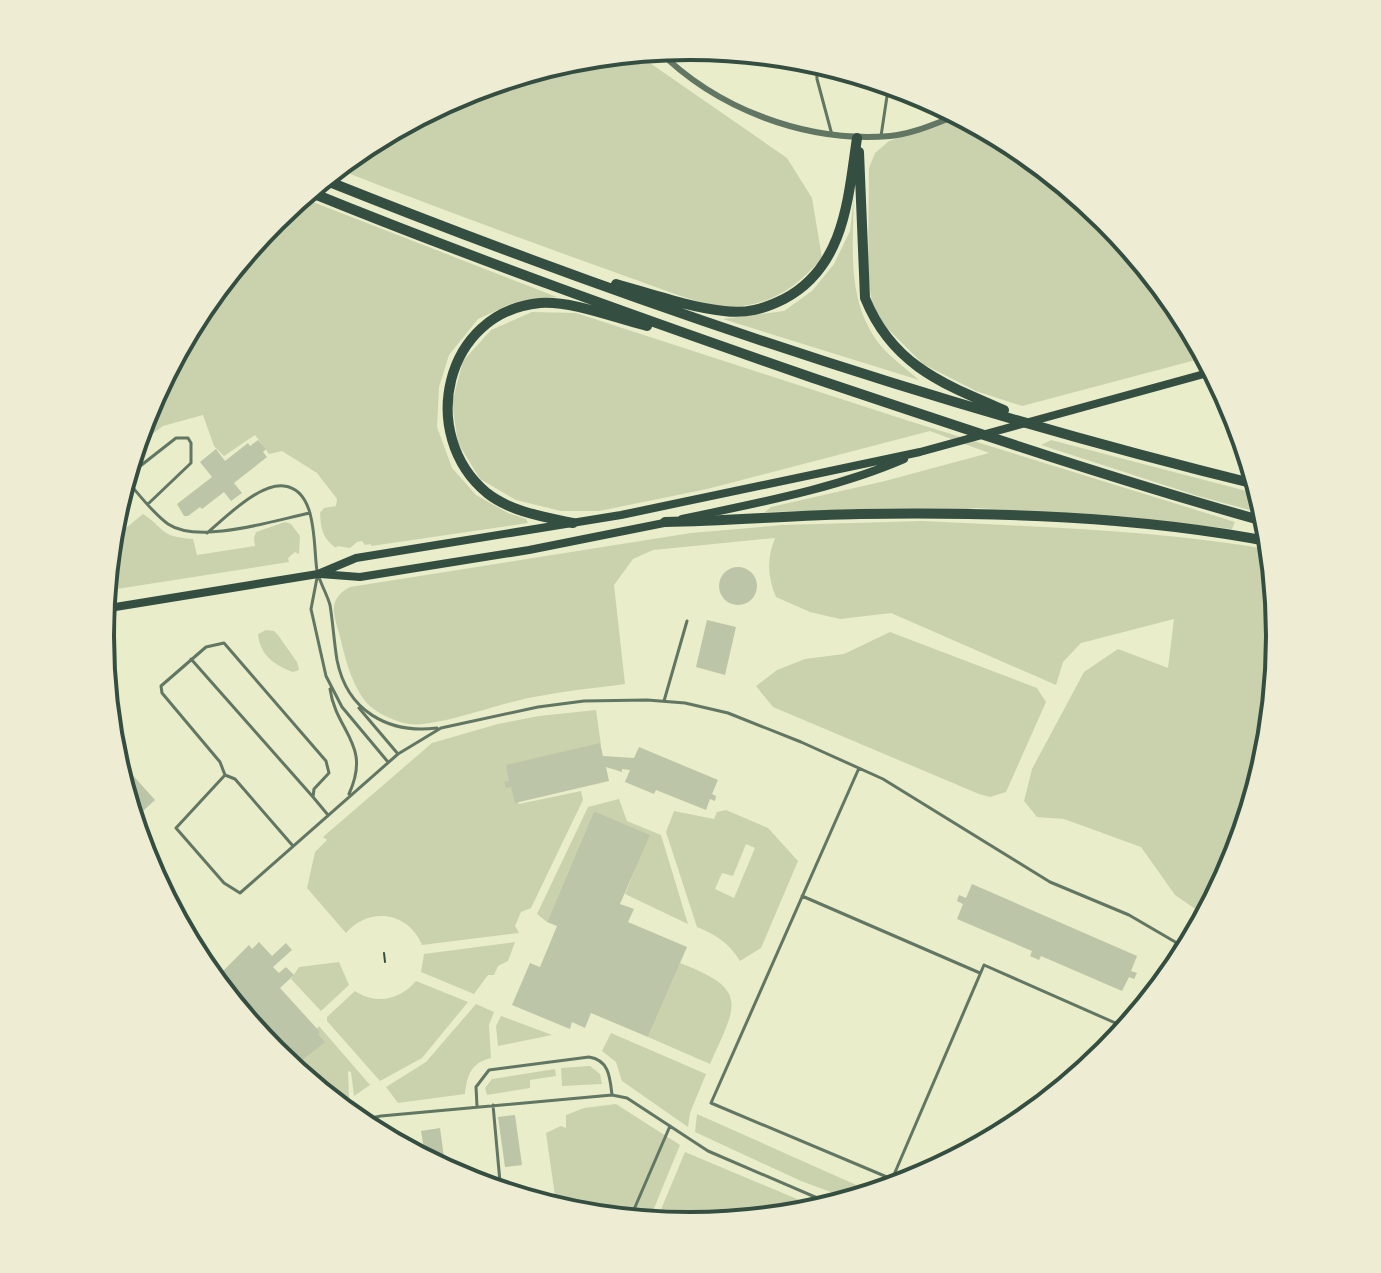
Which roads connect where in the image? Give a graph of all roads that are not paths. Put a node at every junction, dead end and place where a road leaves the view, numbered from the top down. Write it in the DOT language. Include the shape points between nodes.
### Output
graph roads {
  1 [pos="669,61"];
  2 [pos="817,74"];
  3 [pos="887,95"];
  4 [pos="945,119"];
  5 [pos="832,135"];
  6 [pos="881,136"];
  7 [pos="857,138"];
  8 [pos="334,184"];
  9 [pos="319,196"];
  10 [pos="530,260"];
  11 [pos="688,334"];
  12 [pos="1204,374"];
  13 [pos="1051,429"];
  14 [pos="920,452"];
  15 [pos="140,466"];
  16 [pos="1245,481"];
  17 [pos="134,488"];
  18 [pos="148,504"];
  19 [pos="310,513"];
  20 [pos="1255,519"];
  21 [pos="665,522"];
  22 [pos="573,523"];
  23 [pos="207,533"];
  24 [pos="1259,540"];
  25 [pos="318,574"];
  26 [pos="115,607"];
  27 [pos="687,621"];
  28 [pos="191,659"];
  29 [pos="330,685"];
  30 [pos="664,701"];
  31 [pos="355,702"];
  32 [pos="441,728"];
  33 [pos="398,754"];
  34 [pos="388,762"];
  35 [pos="859,768"];
  36 [pos="225,775"];
  37 [pos="348,796"];
  38 [pos="313,797"];
  39 [pos="328,815"];
  40 [pos="293,846"];
  41 [pos="802,896"];
  42 [pos="1176,943"];
  43 [pos="1170,957"];
  44 [pos="980,973"];
  45 [pos="1117,1024"];
  46 [pos="612,1095"];
  47 [pos="493,1105"];
  48 [pos="477,1107"];
  49 [pos="373,1118"];
  50 [pos="670,1126"];
  51 [pos="893,1176"];
  52 [pos="888,1177"];
  53 [pos="500,1180"];
  54 [pos="818,1198"];
  55 [pos="634,1210"];
  1 -- 5 [label="street" via="728,101"];
  2 -- 5 [label="lane"];
  3 -- 6 [label="lane"];
  4 -- 6 [label="street"];
  5 -- 7 [label="street"];
  6 -- 7 [label="street"];
  7 -- 10 [label="highway" via="837,242 810,280 770,306 749,312 702,307"];
  7 -- 13 [label="highway" via="865,298 874,321 906,359 927,374"];
  8 -- 10 [label="highway"];
  9 -- 11 [label="highway"];
  10 -- 13 [label="highway" via="819,360"];
  11 -- 20 [label="highway" via="1089,470"];
  11 -- 22 [label="highway" via="565,304 538,304 499,317 467,347 451,375 446,406 450,438 463,465 480,487 503,503"];
  12 -- 14 [label="main road"];
  13 -- 16 [label="highway"];
  14 -- 21 [label="main road" via="829,483"];
  14 -- 22 [label="main road"];
  15 -- 18 [label="lane" via="176,438 191,443 189,467"];
  17 -- 18 [label="lane"];
  18 -- 23 [label="lane" via="171,526"];
  19 -- 23 [label="lane"];
  19 -- 23 [label="lane" via="297,491 271,488"];
  19 -- 25 [label="lane"];
  21 -- 24 [label="highway" via="858,514 994,516 1125,523"];
  21 -- 25 [label="main road" via="360,577"];
  22 -- 25 [label="main road" via="356,558"];
  25 -- 26 [label="main road"];
  25 -- 29 [label="lane" via="311,609"];
  25 -- 31 [label="lane" via="329,603 340,670"];
  27 -- 30 [label="lane"];
  28 -- 36 [label="lane" via="161,686 162,693"];
  28 -- 38 [label="lane"];
  28 -- 38 [label="lane" via="206,647 224,643 326,761 329,773"];
  29 -- 34 [label="lane" via="348,716"];
  29 -- 37 [label="lane" via="332,708 356,751"];
  30 -- 32 [label="lane" via="584,701"];
  30 -- 35 [label="lane" via="728,713"];
  31 -- 32 [label="lane" via="390,724 414,731"];
  31 -- 33 [label="lane"];
  32 -- 33 [label="lane"];
  33 -- 34 [label="lane"];
  34 -- 37 [label="lane"];
  35 -- 41 [label="lane"];
  35 -- 42 [label="lane" via="1050,882 1129,915"];
  36 -- 40 [label="lane" via="235,779"];
  36 -- 40 [label="lane" via="176,828 224,883 240,893"];
  37 -- 39 [label="lane"];
  38 -- 39 [label="lane"];
  39 -- 40 [label="lane"];
  41 -- 44 [label="lane"];
  41 -- 52 [label="lane" via="711,1103"];
  42 -- 43 [label="lane"];
  44 -- 45 [label="lane" via="984,965"];
  44 -- 51 [label="lane"];
  46 -- 47 [label="lane"];
  46 -- 48 [label="lane" via="607,1069 589,1057 489,1070 476,1087"];
  46 -- 50 [label="lane" via="627,1098"];
  47 -- 48 [label="lane"];
  47 -- 53 [label="lane"];
  48 -- 49 [label="lane"];
  50 -- 54 [label="lane" via="716,1155"];
  50 -- 55 [label="lane"];
}
